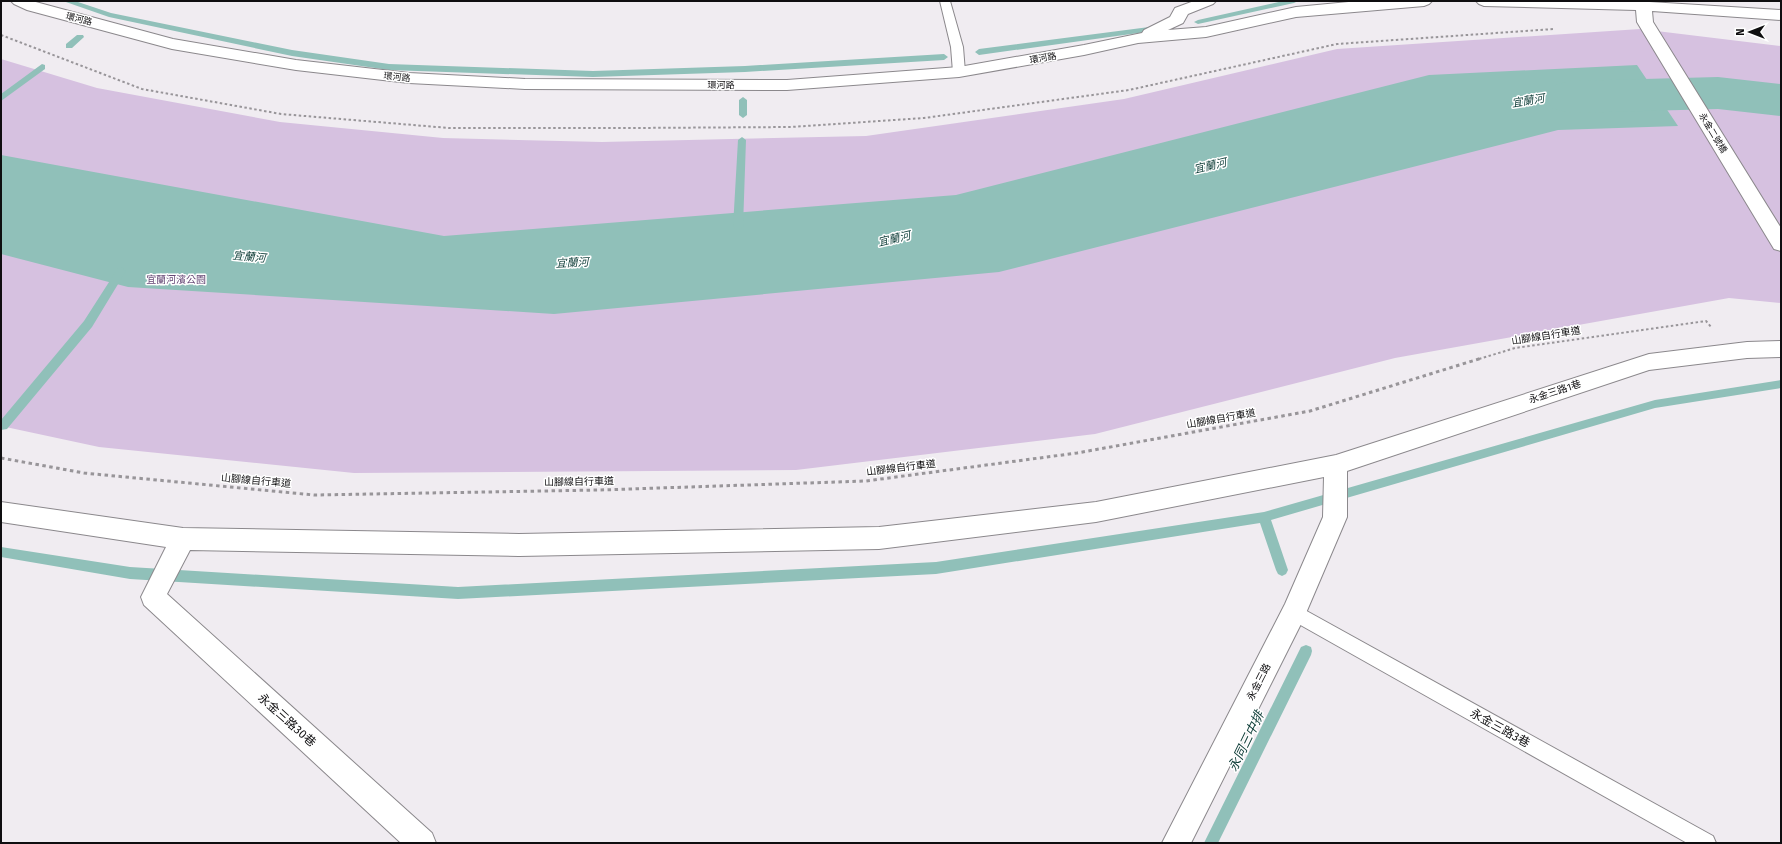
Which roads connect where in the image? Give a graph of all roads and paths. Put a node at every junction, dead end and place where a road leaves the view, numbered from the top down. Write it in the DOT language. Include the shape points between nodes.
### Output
graph roads {
  1 [pos="19,1"];
  2 [pos="945,1"];
  3 [pos="1208,1"];
  4 [pos="1424,1"];
  5 [pos="1484,1"];
  6 [pos="1644,14"];
  7 [pos="1781,15"];
  8 [pos="1138,38"];
  9 [pos="959,72"];
  10 [pos="1781,244"];
  11 [pos="1715,331"];
  12 [pos="1781,349"];
  13 [pos="1,458"];
  14 [pos="1336,465"];
  15 [pos="1,512"];
  16 [pos="183,539"];
  17 [pos="1294,612"];
  18 [pos="422,843"];
  19 [pos="1176,843"];
  20 [pos="1706,843"];
  1 -- 9 [label="street, 環河路" via="172,44 296,65 409,78 525,84 787,85"];
  2 -- 9 [label="lane" via="957,47"];
  3 -- 8 [label="street" via="1181,10 1177,20"];
  4 -- 8 [label="street, 環河路" via="1296,12 1206,32"];
  5 -- 6 [label="street"];
  6 -- 7 [label="street"];
  6 -- 10 [label="street, 永金二號橋"];
  8 -- 9 [label="street, 環河路"];
  11 -- 13 [label="path, 山腳線自行車道" via="1706,321 1515,348 1310,411 1077,453 866,481 600,490 314,495 84,473"];
  12 -- 14 [label="street, 永金三路1巷" via="1747,350 1649,362"];
  14 -- 16 [label="street, 永金三路1巷" via="1096,512 879,538 519,545"];
  14 -- 17 [label="street, 永金三路" via="1335,518"];
  15 -- 16 [label="street, 永金三路1巷"];
  16 -- 18 [label="street, 永金三路30巷" via="153,597"];
  17 -- 19 [label="street, 永金三路"];
  17 -- 20 [label="lane, 永金三路3巷"];
}
